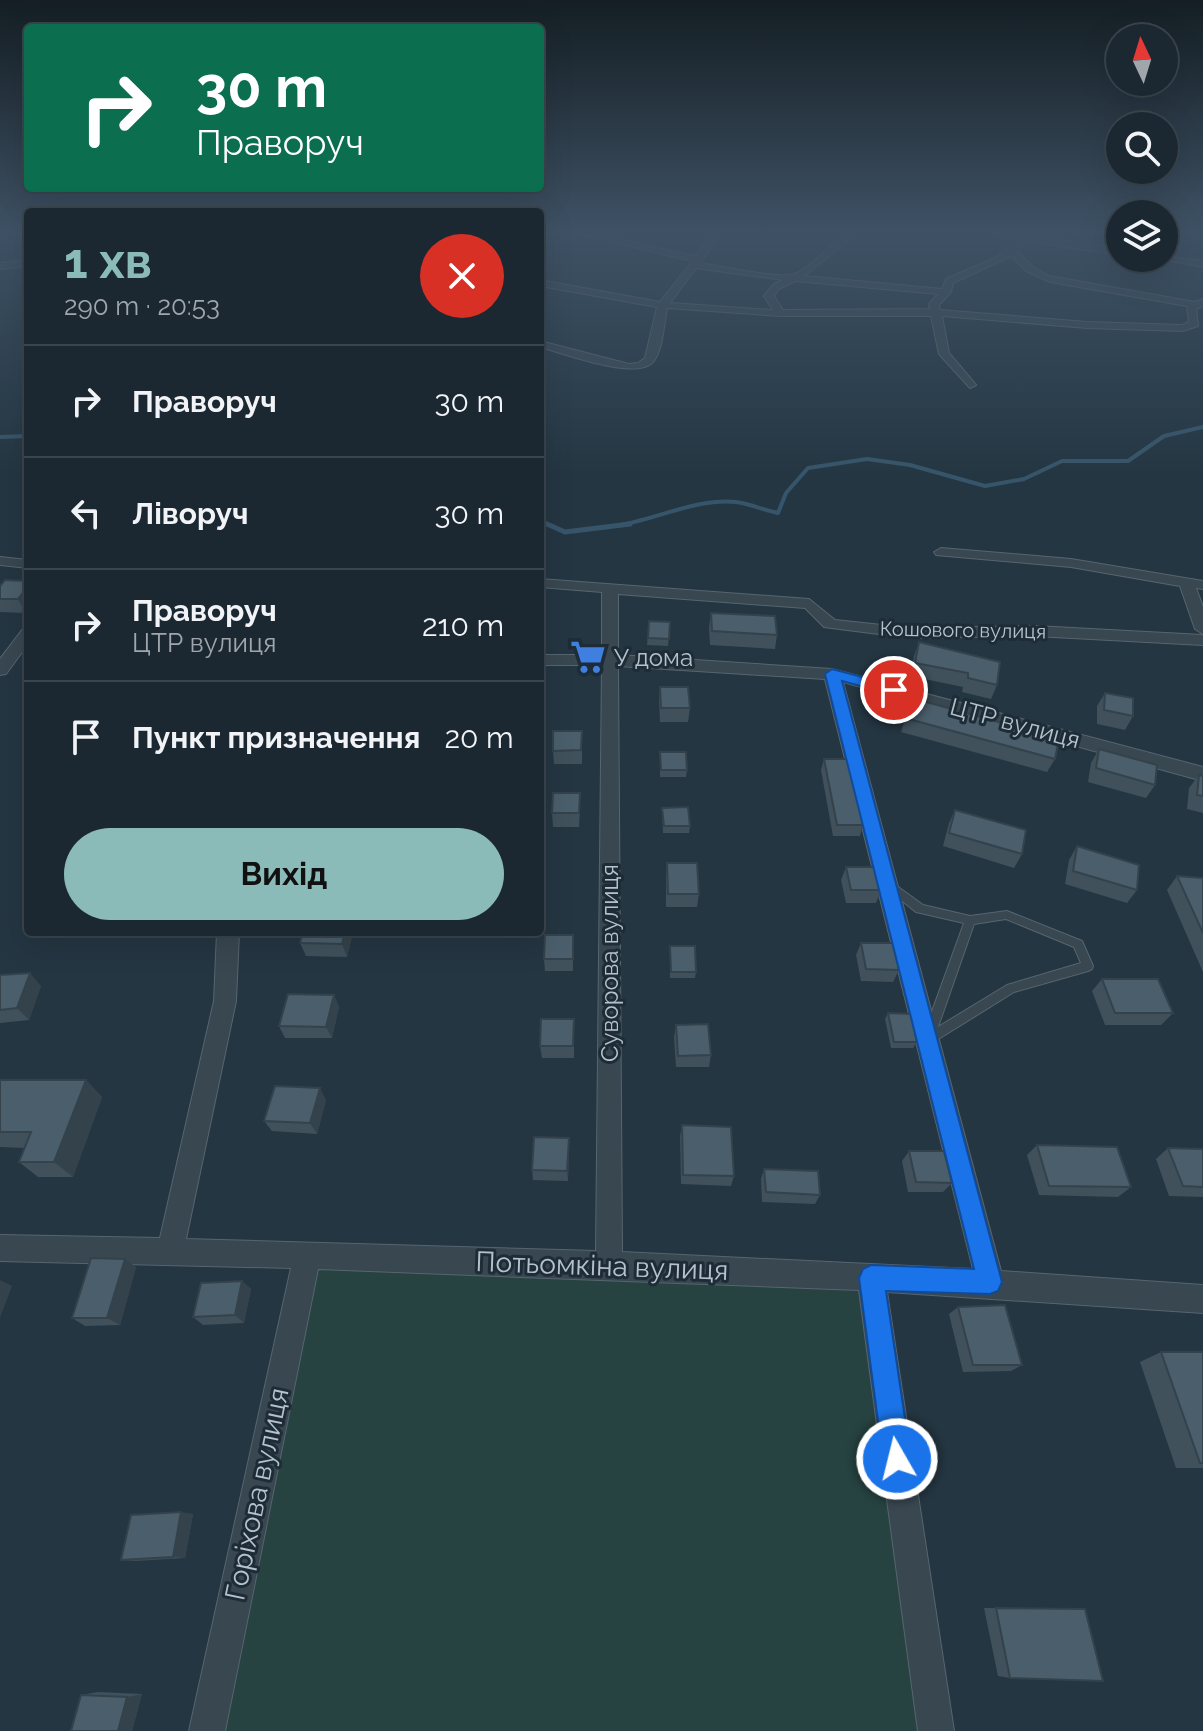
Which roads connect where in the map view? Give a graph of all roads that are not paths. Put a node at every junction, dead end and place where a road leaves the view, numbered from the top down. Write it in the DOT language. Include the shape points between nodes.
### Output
graph roads {
  1 [pos="935,314"];
  2 [pos="661,315"];
  3 [pos="947,315"];
  4 [pos="1199,321"];
  5 [pos="544,345"];
  6 [pos="970,385"];
  7 [pos="941,552"];
  8 [pos="0,561"];
  9 [pos="24,564"];
  10 [pos="544,583"];
  11 [pos="1195,584"];
  12 [pos="610,590"];
  13 [pos="1203,629"];
  14 [pos="24,637"];
  15 [pos="1203,640"];
  16 [pos="24,658"];
  17 [pos="544,660"];
  18 [pos="610,660"];
  19 [pos="3,661"];
  20 [pos="832,674"];
  21 [pos="1203,774"];
  22 [pos="888,883"];
  23 [pos="970,920"];
  24 [pos="228,936"];
  25 [pos="928,1039"];
  26 [pos="0,1248"];
  27 [pos="170,1251"];
  28 [pos="307,1256"];
  29 [pos="609,1265"];
  30 [pos="871,1278"];
  31 [pos="990,1282"];
  32 [pos="1203,1299"];
  33 [pos="207,1731"];
  34 [pos="936,1731"];
  1 -- 6 [label="street" via="944,354"];
  2 -- 5 [label="street" via="650,359 641,366"];
  3 -- 4 [label="street" via="1188,331"];
  7 -- 11 [label="street" via="1071,563"];
  8 -- 9 [label="street"];
  10 -- 12 [label="street, Кошового вулиця"];
  11 -- 13 [label="street"];
  12 -- 15 [label="street, Кошового вулиця" via="809,604 830,624 910,633 1035,631"];
  12 -- 18 [label="street, Суворова вулиця"];
  14 -- 19 [label="street"];
  16 -- 19 [label="street"];
  17 -- 18 [label="street, ЦТР вулиця"];
  18 -- 20 [label="street, ЦТР вулиця"];
  18 -- 29 [label="street, Суворова вулиця"];
  20 -- 21 [label="street, ЦТР вулиця"];
  20 -- 22 [label="street"];
  22 -- 23 [label="lane" via="920,909"];
  22 -- 25 [label="street"];
  23 -- 25 [label="lane"];
  23 -- 25 [label="lane" via="1007,915 1078,944 1088,966 1011,988"];
  24 -- 27 [label="street" via="225,1001"];
  25 -- 31 [label="street"];
  26 -- 27 [label="street, Потьомкіна вулиця"];
  27 -- 28 [label="street, Потьомкіна вулиця"];
  28 -- 29 [label="street, Потьомкіна вулиця"];
  28 -- 33 [label="street, Горіхова вулиця"];
  29 -- 30 [label="street, Потьомкіна вулиця"];
  30 -- 31 [label="street, Потьомкіна вулиця"];
  30 -- 34 [label="street"];
  31 -- 32 [label="street, Потьомкіна вулиця"];
}
